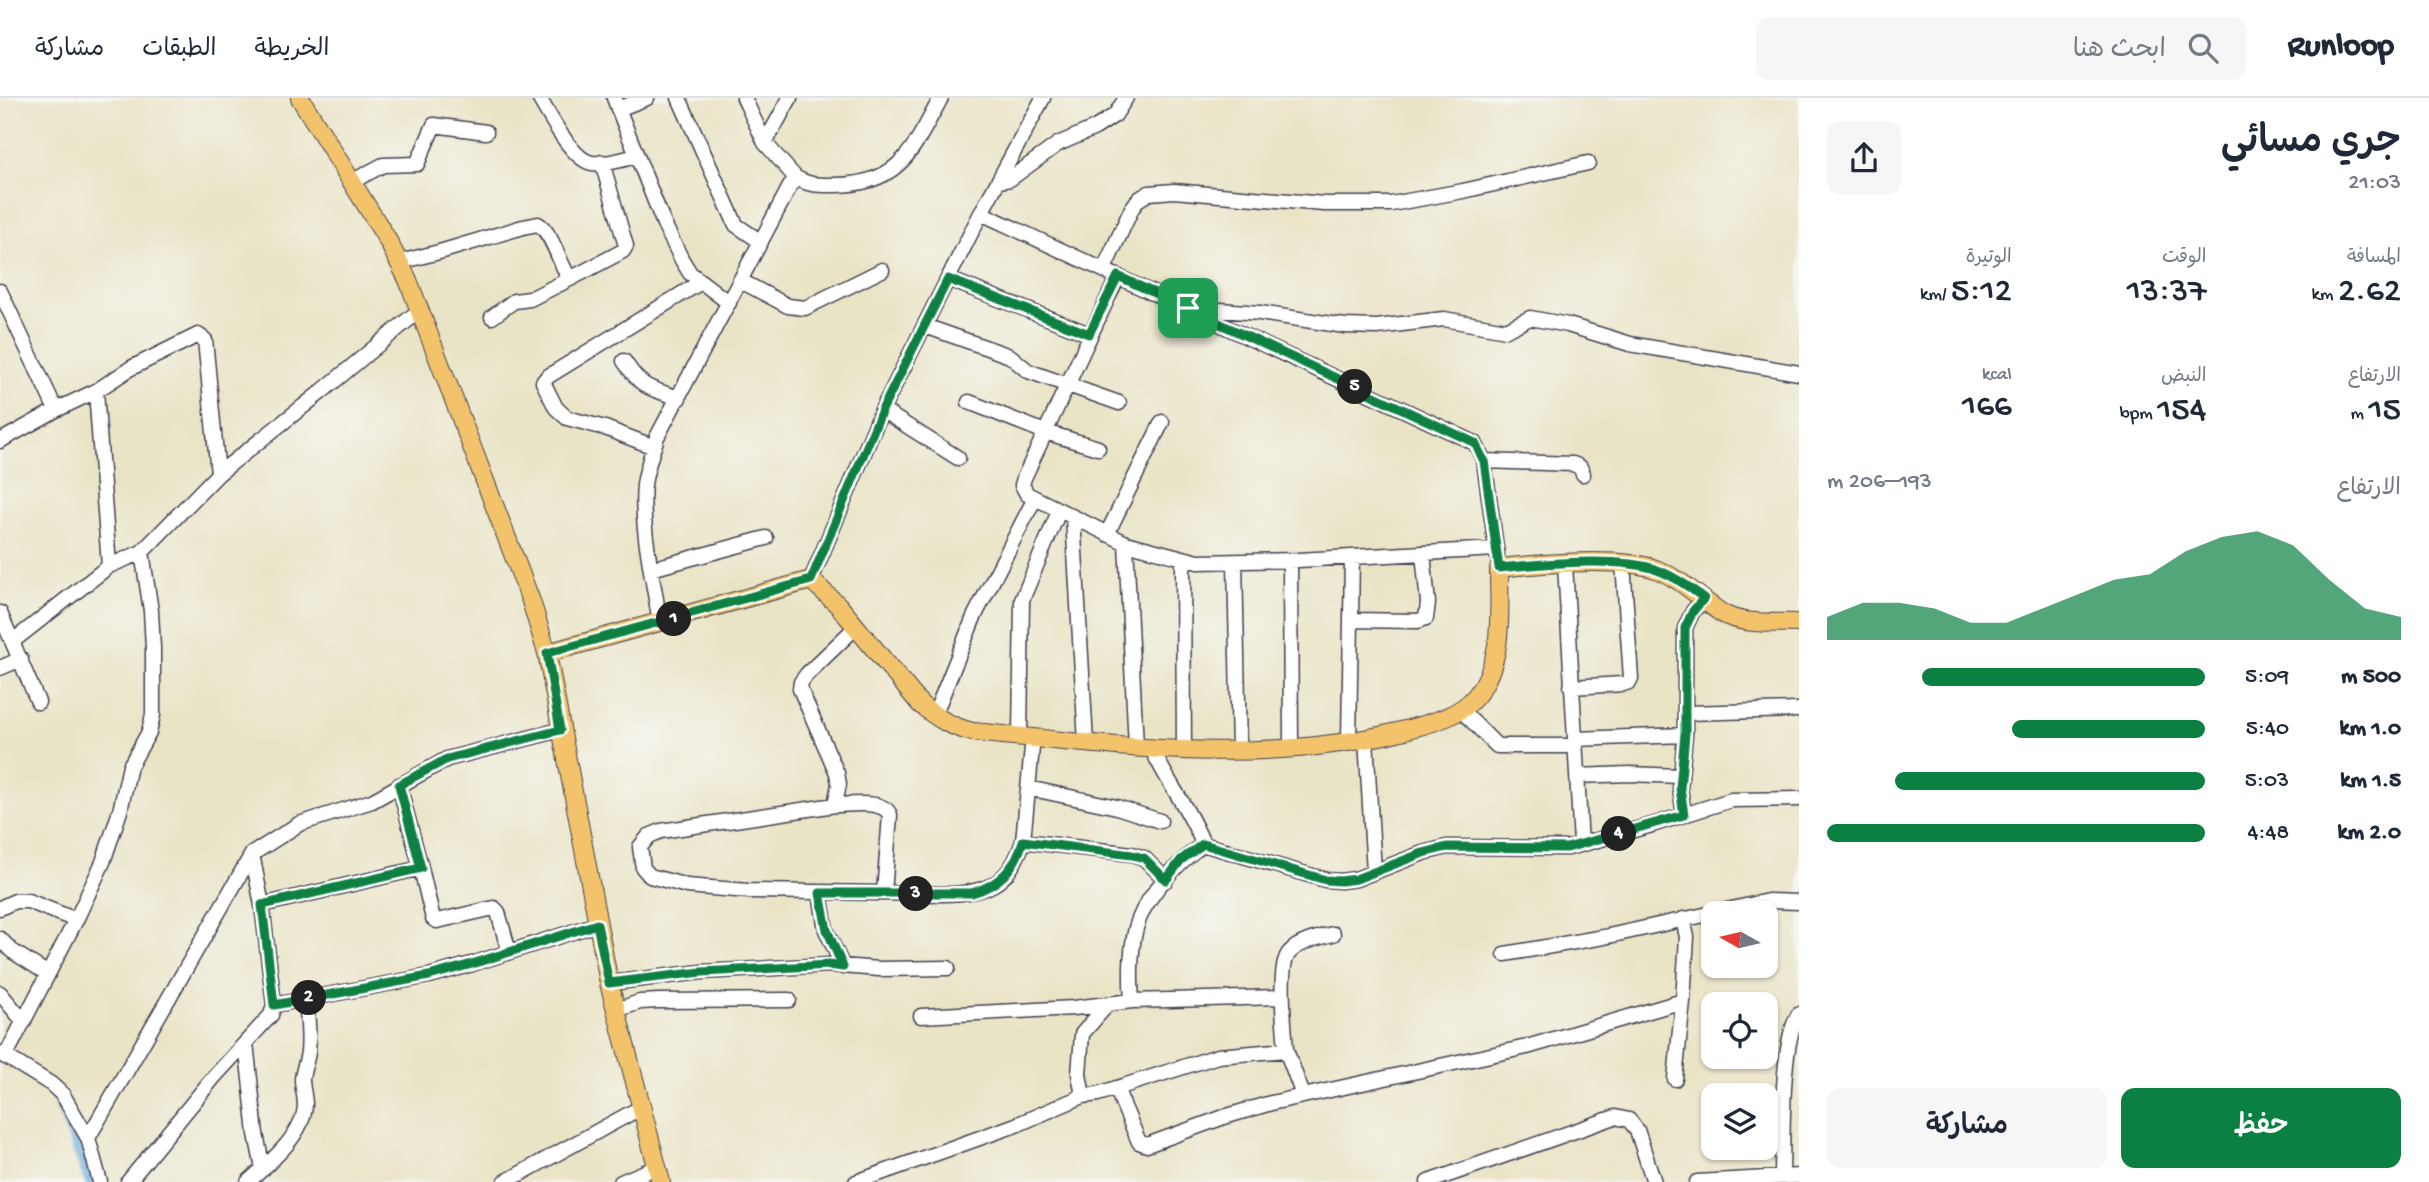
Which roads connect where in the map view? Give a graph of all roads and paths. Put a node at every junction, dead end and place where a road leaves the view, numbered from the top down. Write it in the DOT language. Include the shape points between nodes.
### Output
graph roads {
  1 [pos="300,98"];
  2 [pos="539,98"];
  3 [pos="647,98"];
  4 [pos="679,98"];
  5 [pos="744,98"];
  6 [pos="790,98"];
  7 [pos="941,98"];
  8 [pos="1043,98"];
  9 [pos="1126,98"];
  10 [pos="616,103"];
  11 [pos="486,132"];
  12 [pos="765,143"];
  13 [pos="636,156"];
  14 [pos="602,163"];
  15 [pos="1588,163"];
  16 [pos="795,177"];
  17 [pos="998,181"];
  18 [pos="351,182"];
  19 [pos="981,213"];
  20 [pos="761,243"];
  21 [pos="400,262"];
  22 [pos="1104,269"];
  23 [pos="882,270"];
  24 [pos="1118,276"];
  25 [pos="569,279"];
  26 [pos="948,279"];
  27 [pos="741,281"];
  28 [pos="701,282"];
  29 [pos="0,291"];
  30 [pos="729,303"];
  31 [pos="1188,308"];
  32 [pos="421,309"];
  33 [pos="492,317"];
  34 [pos="925,326"];
  35 [pos="1089,334"];
  36 [pos="624,361"];
  37 [pos="1799,373"];
  38 [pos="1067,385"];
  39 [pos="96,391"];
  40 [pos="679,398"];
  41 [pos="969,401"];
  42 [pos="1119,403"];
  43 [pos="56,410"];
  44 [pos="882,410"];
  45 [pos="1162,422"];
  46 [pos="1045,432"];
  47 [pos="2,436"];
  48 [pos="654,447"];
  49 [pos="1098,448"];
  50 [pos="958,458"];
  51 [pos="1484,461"];
  52 [pos="218,474"];
  53 [pos="1583,474"];
  54 [pos="1035,498"];
  55 [pos="1066,514"];
  56 [pos="1107,534"];
  57 [pos="766,538"];
  58 [pos="1126,543"];
  59 [pos="1496,549"];
  60 [pos="142,552"];
  61 [pos="1423,553"];
  62 [pos="1352,557"];
  63 [pos="1183,560"];
  64 [pos="1290,561"];
  65 [pos="1236,562"];
  66 [pos="1623,563"];
  67 [pos="1565,564"];
  68 [pos="109,566"];
  69 [pos="1499,568"];
  70 [pos="651,569"];
  71 [pos="811,580"];
  72 [pos="1704,598"];
  73 [pos="0,613"];
  74 [pos="1351,620"];
  75 [pos="660,623"];
  76 [pos="1799,623"];
  77 [pos="857,626"];
  78 [pos="13,641"];
  79 [pos="547,653"];
  80 [pos="21,659"];
  81 [pos="0,668"];
  82 [pos="1571,687"];
  83 [pos="38,702"];
  84 [pos="1461,710"];
  85 [pos="1799,710"];
  86 [pos="1685,713"];
  87 [pos="934,716"];
  88 [pos="560,730"];
  89 [pos="1685,734"];
  90 [pos="1027,736"];
  91 [pos="1357,740"];
  92 [pos="1575,742"];
  93 [pos="1086,743"];
  94 [pos="1144,748"];
  95 [pos="1291,748"];
  96 [pos="1239,750"];
  97 [pos="1184,751"];
  98 [pos="1577,776"];
  99 [pos="1680,776"];
  100 [pos="399,785"];
  101 [pos="1028,788"];
  102 [pos="1799,799"];
  103 [pos="835,805"];
  104 [pos="1684,815"];
  105 [pos="1160,821"];
  106 [pos="1023,841"];
  107 [pos="1203,844"];
  108 [pos="1581,844"];
  109 [pos="252,854"];
  110 [pos="421,868"];
  111 [pos="1374,872"];
  112 [pos="1166,880"];
  113 [pos="820,893"];
  114 [pos="884,893"];
  115 [pos="1799,902"];
  116 [pos="262,905"];
  117 [pos="0,908"];
  118 [pos="1683,919"];
  119 [pos="76,920"];
  120 [pos="597,924"];
  121 [pos="1333,934"];
  122 [pos="0,939"];
  123 [pos="509,952"];
  124 [pos="1505,954"];
  125 [pos="843,967"];
  126 [pos="947,968"];
  127 [pos="48,974"];
  128 [pos="609,983"];
  129 [pos="0,993"];
  130 [pos="1283,997"];
  131 [pos="306,998"];
  132 [pos="789,1000"];
  133 [pos="1132,1001"];
  134 [pos="1682,1001"];
  135 [pos="1107,1004"];
  136 [pos="274,1005"];
  137 [pos="616,1010"];
  138 [pos="1799,1014"];
  139 [pos="921,1016"];
  140 [pos="24,1022"];
  141 [pos="246,1043"];
  142 [pos="1286,1050"];
  143 [pos="3,1055"];
  144 [pos="1792,1075"];
  145 [pos="1675,1079"];
  146 [pos="1116,1088"];
  147 [pos="1303,1095"];
  148 [pos="1083,1096"];
  149 [pos="640,1108"];
  150 [pos="88,1138"];
  151 [pos="263,1169"];
  152 [pos="659,1174"];
  153 [pos="1799,1176"];
  154 [pos="1782,1177"];
  155 [pos="100,1182"];
  156 [pos="128,1182"];
  157 [pos="248,1182"];
  158 [pos="505,1182"];
  159 [pos="621,1182"];
  160 [pos="856,1182"];
  161 [pos="1428,1182"];
  162 [pos="1654,1182"];
  163 [pos="1698,1182"];
  1 -- 18 [label="main road"];
  2 -- 14 [label="street" via="580,158"];
  3 -- 10 [label="street"];
  4 -- 20 [label="street" via="736,225"];
  5 -- 12 [label="street"];
  6 -- 12 [label="street"];
  7 -- 16 [label="street" via="903,162 883,176 840,185 814,185"];
  8 -- 17 [label="street"];
  9 -- 17 [label="street" via="1115,115 1095,128 1058,144 1010,179"];
  10 -- 13 [label="street"];
  11 -- 18 [label="street" via="434,125 417,164 383,165"];
  12 -- 16 [label="street"];
  13 -- 14 [label="street"];
  13 -- 28 [label="street" via="682,260"];
  14 -- 25 [label="street" via="626,239 625,250"];
  15 -- 22 [label="street" via="1391,204 1149,193 1132,208"];
  16 -- 20 [label="street"];
  17 -- 19 [label="street"];
  18 -- 21 [label="main road"];
  19 -- 22 [label="street"];
  19 -- 26 [label="street"];
  20 -- 27 [label="street"];
  21 -- 25 [label="street" via="538,224"];
  21 -- 32 [label="main road"];
  22 -- 24 [label="street"];
  23 -- 27 [label="street" via="805,308 788,306"];
  24 -- 31 [label="street"];
  24 -- 35 [label="street"];
  25 -- 33 [label="street" via="530,299 514,301"];
  26 -- 34 [label="street"];
  26 -- 35 [label="street"];
  27 -- 30 [label="street"];
  28 -- 30 [label="street"];
  28 -- 48 [label="street" via="543,382 556,408 567,418"];
  29 -- 43 [label="street"];
  30 -- 40 [label="street"];
  31 -- 37 [label="street" via="1377,327 1444,319 1506,330 1530,318 1630,345"];
  31 -- 51 [label="street" via="1464,437 1475,443"];
  32 -- 52 [label="street"];
  32 -- 79 [label="main road"];
  34 -- 38 [label="street" via="1010,356 1028,371"];
  34 -- 44 [label="street"];
  35 -- 38 [label="street"];
  36 -- 40 [label="street" via="643,385"];
  38 -- 42 [label="street"];
  38 -- 46 [label="street"];
  39 -- 43 [label="street"];
  39 -- 52 [label="street" via="131,368 202,336"];
  39 -- 68 [label="street"];
  40 -- 48 [label="street"];
  41 -- 46 [label="street"];
  43 -- 47 [label="street"];
  44 -- 50 [label="street"];
  44 -- 71 [label="street"];
  45 -- 56 [label="street"];
  46 -- 49 [label="street"];
  46 -- 54 [label="street" via="1022,485"];
  48 -- 70 [label="street" via="644,489"];
  51 -- 53 [label="street" via="1573,464"];
  51 -- 59 [label="street"];
  52 -- 60 [label="street"];
  54 -- 55 [label="street"];
  54 -- 87 [label="street" via="974,617"];
  55 -- 56 [label="street"];
  55 -- 90 [label="street" via="1022,600"];
  55 -- 93 [label="street"];
  56 -- 58 [label="street"];
  57 -- 70 [label="street"];
  58 -- 63 [label="street"];
  58 -- 94 [label="street"];
  59 -- 61 [label="street"];
  59 -- 69 [label="street"];
  60 -- 68 [label="street"];
  60 -- 119 [label="street" via="152,623 153,715 130,766 103,862"];
  61 -- 62 [label="street"];
  61 -- 74 [label="street" via="1426,618"];
  62 -- 64 [label="street"];
  62 -- 74 [label="street"];
  63 -- 65 [label="street"];
  63 -- 97 [label="street"];
  64 -- 65 [label="street"];
  64 -- 95 [label="street"];
  65 -- 96 [label="street"];
  66 -- 67 [label="main road"];
  66 -- 72 [label="main road" via="1657,570"];
  66 -- 82 [label="street" via="1631,678 1623,684"];
  67 -- 69 [label="main road"];
  67 -- 82 [label="street"];
  68 -- 78 [label="street"];
  69 -- 84 [label="main road" via="1496,650 1489,676"];
  70 -- 75 [label="street"];
  71 -- 75 [label="main road"];
  71 -- 77 [label="main road"];
  72 -- 76 [label="main road" via="1728,616"];
  72 -- 86 [label="street" via="1685,628"];
  73 -- 78 [label="street"];
  74 -- 91 [label="street"];
  75 -- 79 [label="main road"];
  77 -- 87 [label="main road"];
  77 -- 103 [label="street" via="807,674 800,689 837,773"];
  78 -- 80 [label="street"];
  79 -- 88 [label="main road"];
  80 -- 81 [label="street"];
  80 -- 83 [label="street"];
  82 -- 92 [label="street"];
  84 -- 91 [label="main road" via="1439,720"];
  84 -- 92 [label="street" via="1497,746"];
  85 -- 86 [label="street"];
  86 -- 89 [label="street"];
  87 -- 90 [label="main road" via="973,732"];
  88 -- 100 [label="street" via="447,759"];
  88 -- 120 [label="main road"];
  89 -- 92 [label="street"];
  89 -- 99 [label="street"];
  90 -- 93 [label="main road"];
  90 -- 101 [label="street"];
  91 -- 95 [label="main road"];
  91 -- 111 [label="street"];
  92 -- 98 [label="street"];
  93 -- 94 [label="main road"];
  94 -- 97 [label="main road"];
  94 -- 107 [label="street" via="1196,824"];
  95 -- 96 [label="main road"];
  96 -- 97 [label="main road"];
  98 -- 99 [label="street"];
  98 -- 108 [label="street"];
  99 -- 104 [label="street"];
  100 -- 109 [label="street" via="372,801 299,824"];
  100 -- 110 [label="street"];
  101 -- 105 [label="street"];
  101 -- 106 [label="street"];
  102 -- 104 [label="street" via="1731,800"];
  103 -- 113 [label="street" via="661,831 640,847 643,868 659,879 687,886"];
  103 -- 114 [label="street" via="881,805 888,811"];
  104 -- 108 [label="street"];
  106 -- 112 [label="street" via="1144,858"];
  106 -- 114 [label="street" via="1011,867 988,888 960,894"];
  107 -- 111 [label="street" via="1326,880"];
  107 -- 112 [label="street" via="1181,860"];
  108 -- 111 [label="street" via="1567,848 1447,847"];
  109 -- 116 [label="street"];
  109 -- 150 [label="street"];
  110 -- 116 [label="street"];
  110 -- 123 [label="street" via="433,919 495,908"];
  112 -- 133 [label="street" via="1138,919 1132,952"];
  113 -- 114 [label="street"];
  113 -- 125 [label="street" via="827,930"];
  115 -- 118 [label="street" via="1768,901"];
  116 -- 136 [label="street"];
  117 -- 119 [label="street" via="28,901"];
  118 -- 124 [label="street"];
  118 -- 134 [label="street"];
  119 -- 127 [label="street"];
  120 -- 123 [label="street"];
  120 -- 128 [label="main road"];
  121 -- 130 [label="street" via="1297,947 1287,956"];
  122 -- 127 [label="street"];
  123 -- 131 [label="street" via="429,976"];
  125 -- 126 [label="street"];
  125 -- 128 [label="street" via="702,972"];
  127 -- 140 [label="street"];
  128 -- 137 [label="main road"];
  129 -- 140 [label="street"];
  130 -- 133 [label="street"];
  130 -- 142 [label="street"];
  131 -- 136 [label="street"];
  131 -- 151 [label="street" via="309,1043 301,1122"];
  132 -- 137 [label="street" via="659,1000"];
  133 -- 135 [label="street"];
  134 -- 145 [label="street"];
  134 -- 147 [label="street" via="1527,1047"];
  135 -- 139 [label="street"];
  135 -- 148 [label="street" via="1082,1034 1079,1074"];
  136 -- 141 [label="street" via="271,1015"];
  137 -- 149 [label="main road"];
  138 -- 144 [label="street" via="1788,1041"];
  140 -- 143 [label="street"];
  141 -- 151 [label="street"];
  141 -- 156 [label="street"];
  142 -- 146 [label="street" via="1219,1056"];
  142 -- 147 [label="street"];
  143 -- 150 [label="street" via="63,1095"];
  144 -- 154 [label="street"];
  146 -- 147 [label="street" via="1143,1145"];
  146 -- 148 [label="street"];
  148 -- 160 [label="street"];
  149 -- 152 [label="main road"];
  149 -- 158 [label="street"];
  150 -- 155 [label="street"];
  151 -- 157 [label="street"];
  152 -- 159 [label="street"];
  153 -- 154 [label="street"];
  154 -- 163 [label="street"];
  161 -- 162 [label="street" via="1615,1117 1629,1120 1637,1130"];
}
